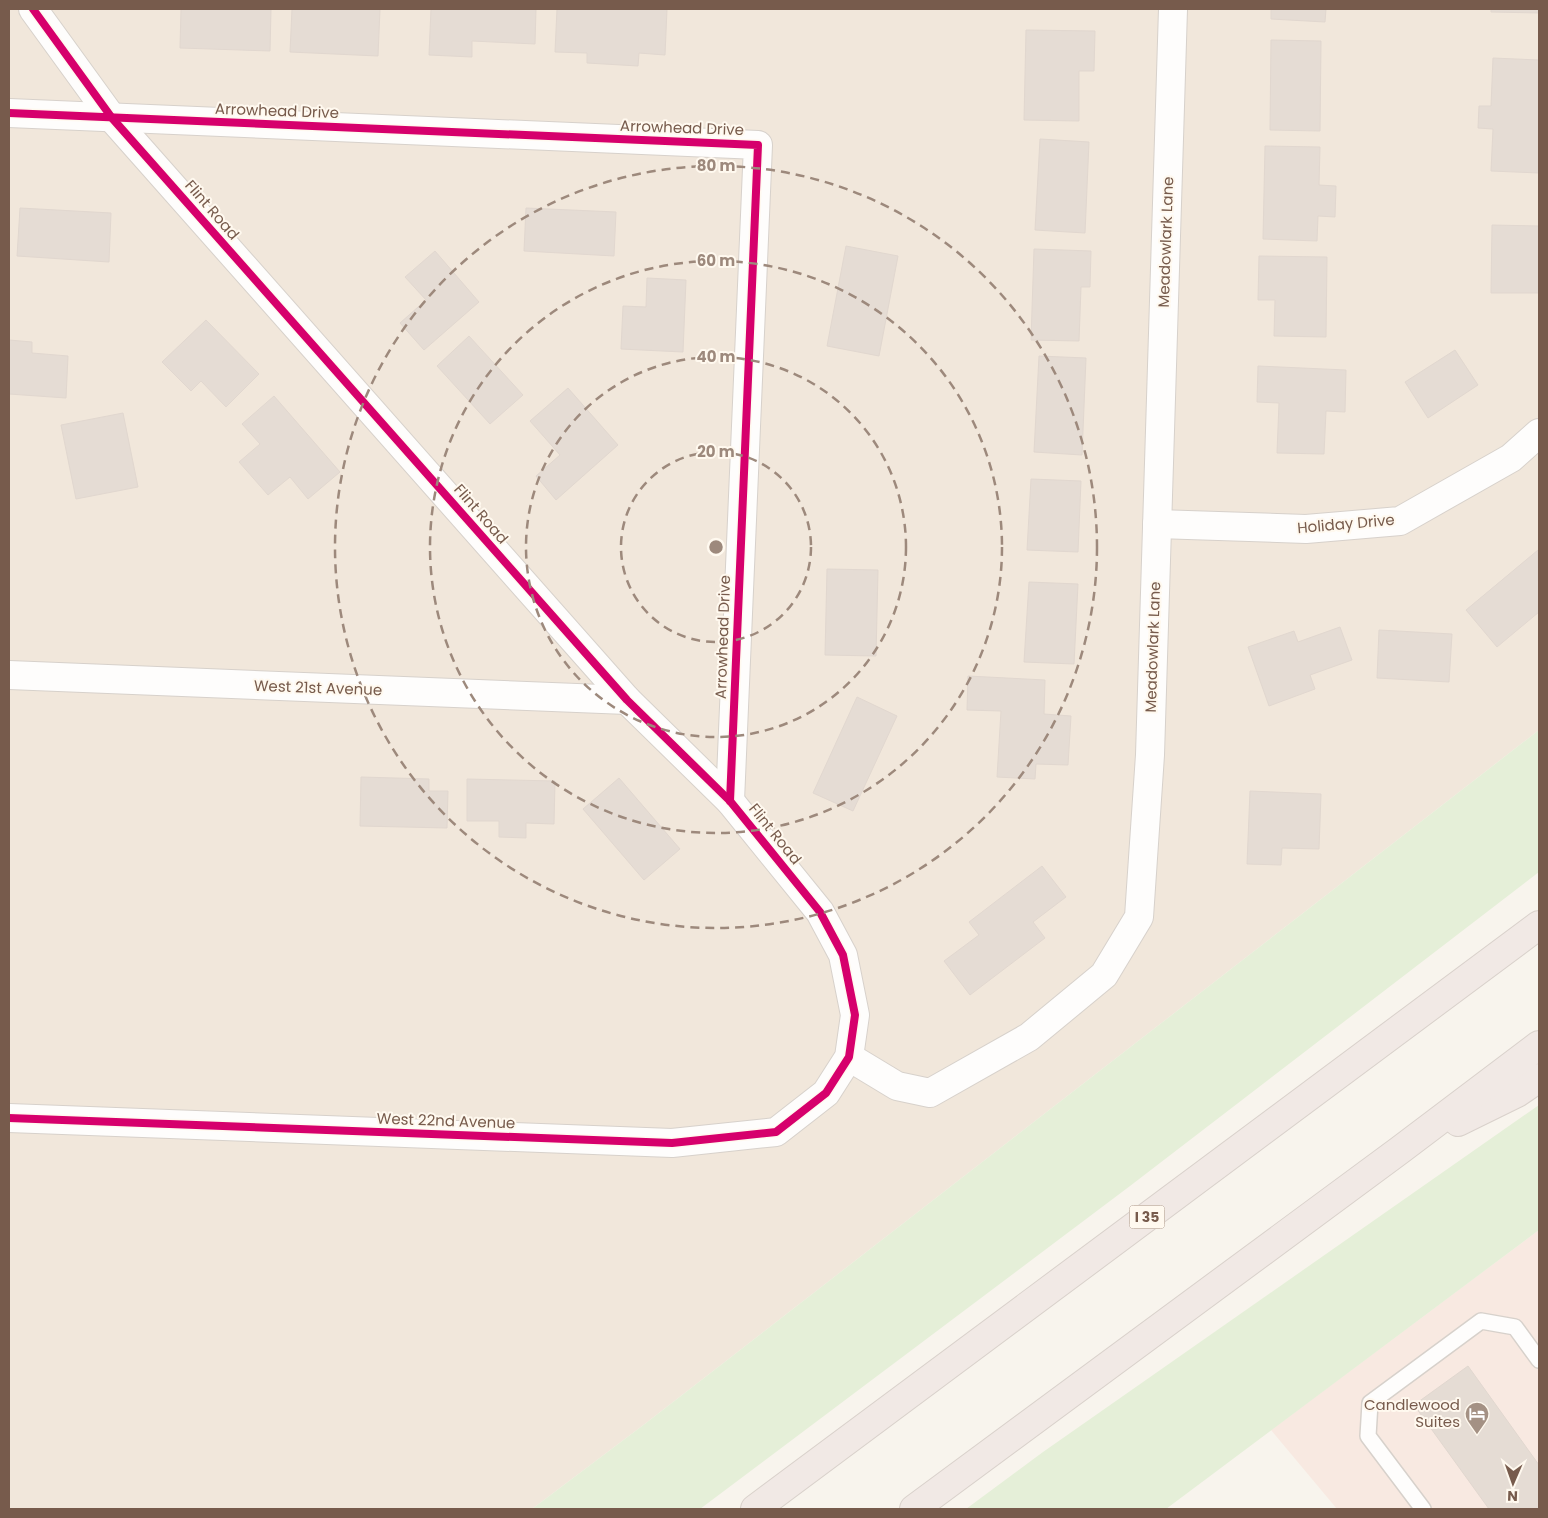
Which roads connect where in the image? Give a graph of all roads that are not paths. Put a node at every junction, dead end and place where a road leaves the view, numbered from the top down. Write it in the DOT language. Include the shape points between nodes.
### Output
graph roads {
  1 [pos="33,9"];
  2 [pos="1173,9"];
  3 [pos="9,113"];
  4 [pos="112,118"];
  5 [pos="1539,433"];
  6 [pos="1157,524"];
  7 [pos="9,675"];
  8 [pos="627,700"];
  9 [pos="730,801"];
  10 [pos="1539,925"];
  11 [pos="1539,1045"];
  12 [pos="850,1057"];
  13 [pos="1539,1078"];
  14 [pos="9,1118"];
  15 [pos="1400,1150"];
  16 [pos="1539,1360"];
  17 [pos="755,1509"];
  18 [pos="914,1509"];
  19 [pos="1423,1509"];
  1 -- 4 [label="street, Flint Road"];
  2 -- 6 [label="street, Meadowlark Lane"];
  3 -- 4 [label="street, Arrowhead Drive"];
  4 -- 8 [label="street, Flint Road"];
  4 -- 9 [label="street, Arrowhead Drive" via="758,145"];
  5 -- 6 [label="street, Holiday Drive" via="1511,458 1400,520 1306,529"];
  6 -- 12 [label="street, Meadowlark Lane" via="1150,755 1139,917 1104,975 1029,1037 930,1093 897,1086"];
  7 -- 8 [label="street, West 21st Avenue"];
  8 -- 9 [label="street, Flint Road"];
  9 -- 12 [label="street, Flint Road" via="820,912 843,955 855,1015"];
  10 -- 17 [label="highway, I 35"];
  11 -- 15 [label="highway"];
  12 -- 14 [label="street, West 22nd Avenue" via="826,1093 776,1132 672,1143"];
  13 -- 15 [label="highway" via="1517,1093"];
  15 -- 18 [label="highway"];
  16 -- 19 [label="lane" via="1515,1327 1481,1322 1370,1403 1368,1436"];
}
